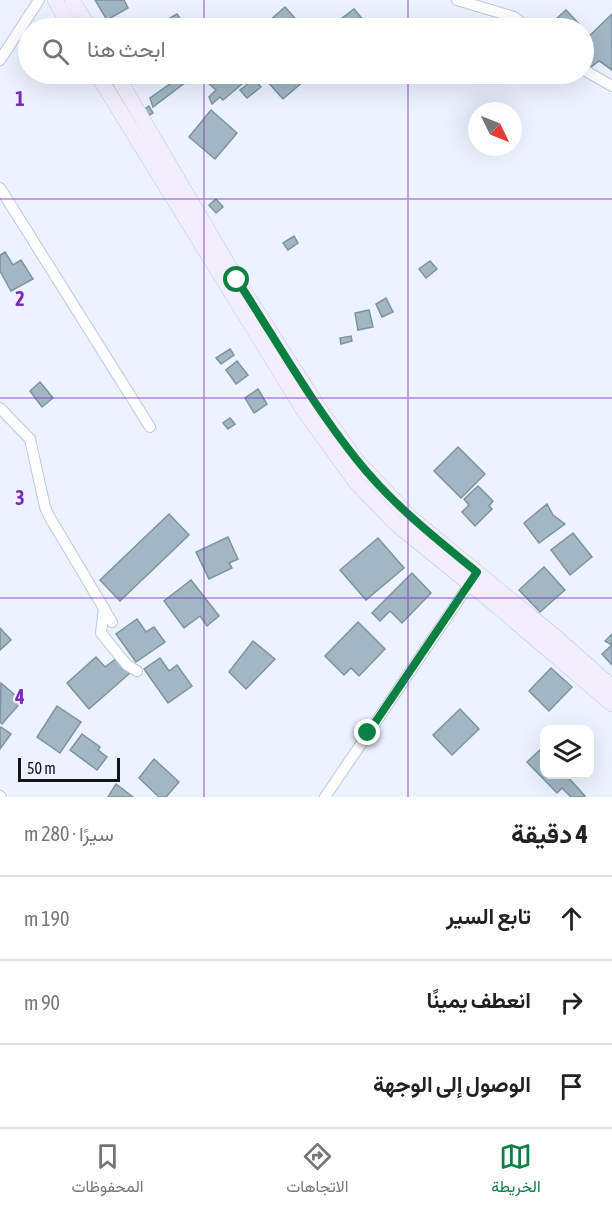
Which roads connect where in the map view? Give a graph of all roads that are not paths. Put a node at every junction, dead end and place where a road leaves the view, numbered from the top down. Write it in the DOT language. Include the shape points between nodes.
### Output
graph roads {
  1 [pos="39,0"];
  2 [pos="55,0"];
  3 [pos="72,0"];
  4 [pos="457,0"];
  5 [pos="27,18"];
  6 [pos="65,18"];
  7 [pos="83,18"];
  8 [pos="514,18"];
  9 [pos="18,32"];
  10 [pos="0,60"];
  11 [pos="594,76"];
  12 [pos="104,84"];
  13 [pos="122,84"];
  14 [pos="612,86"];
  15 [pos="0,188"];
  16 [pos="0,408"];
  17 [pos="150,427"];
  18 [pos="473,578"];
  19 [pos="104,608"];
  20 [pos="112,622"];
  21 [pos="137,671"];
  22 [pos="612,687"];
  23 [pos="612,704"];
  24 [pos="326,797"];
  1 -- 5 [label="street"];
  2 -- 6 [label="main road"];
  3 -- 7 [label="main road"];
  4 -- 8 [label="street"];
  9 -- 10 [label="street"];
  11 -- 14 [label="street"];
  12 -- 18 [label="main road" via="329,447 395,523"];
  13 -- 18 [label="main road" via="237,280 334,431 357,461"];
  15 -- 17 [label="street"];
  16 -- 19 [label="street" via="30,439 45,507"];
  18 -- 22 [label="main road" via="558,639"];
  18 -- 23 [label="main road"];
  18 -- 24 [label="street"];
  19 -- 20 [label="street"];
  19 -- 21 [label="street" via="101,633"];
}
